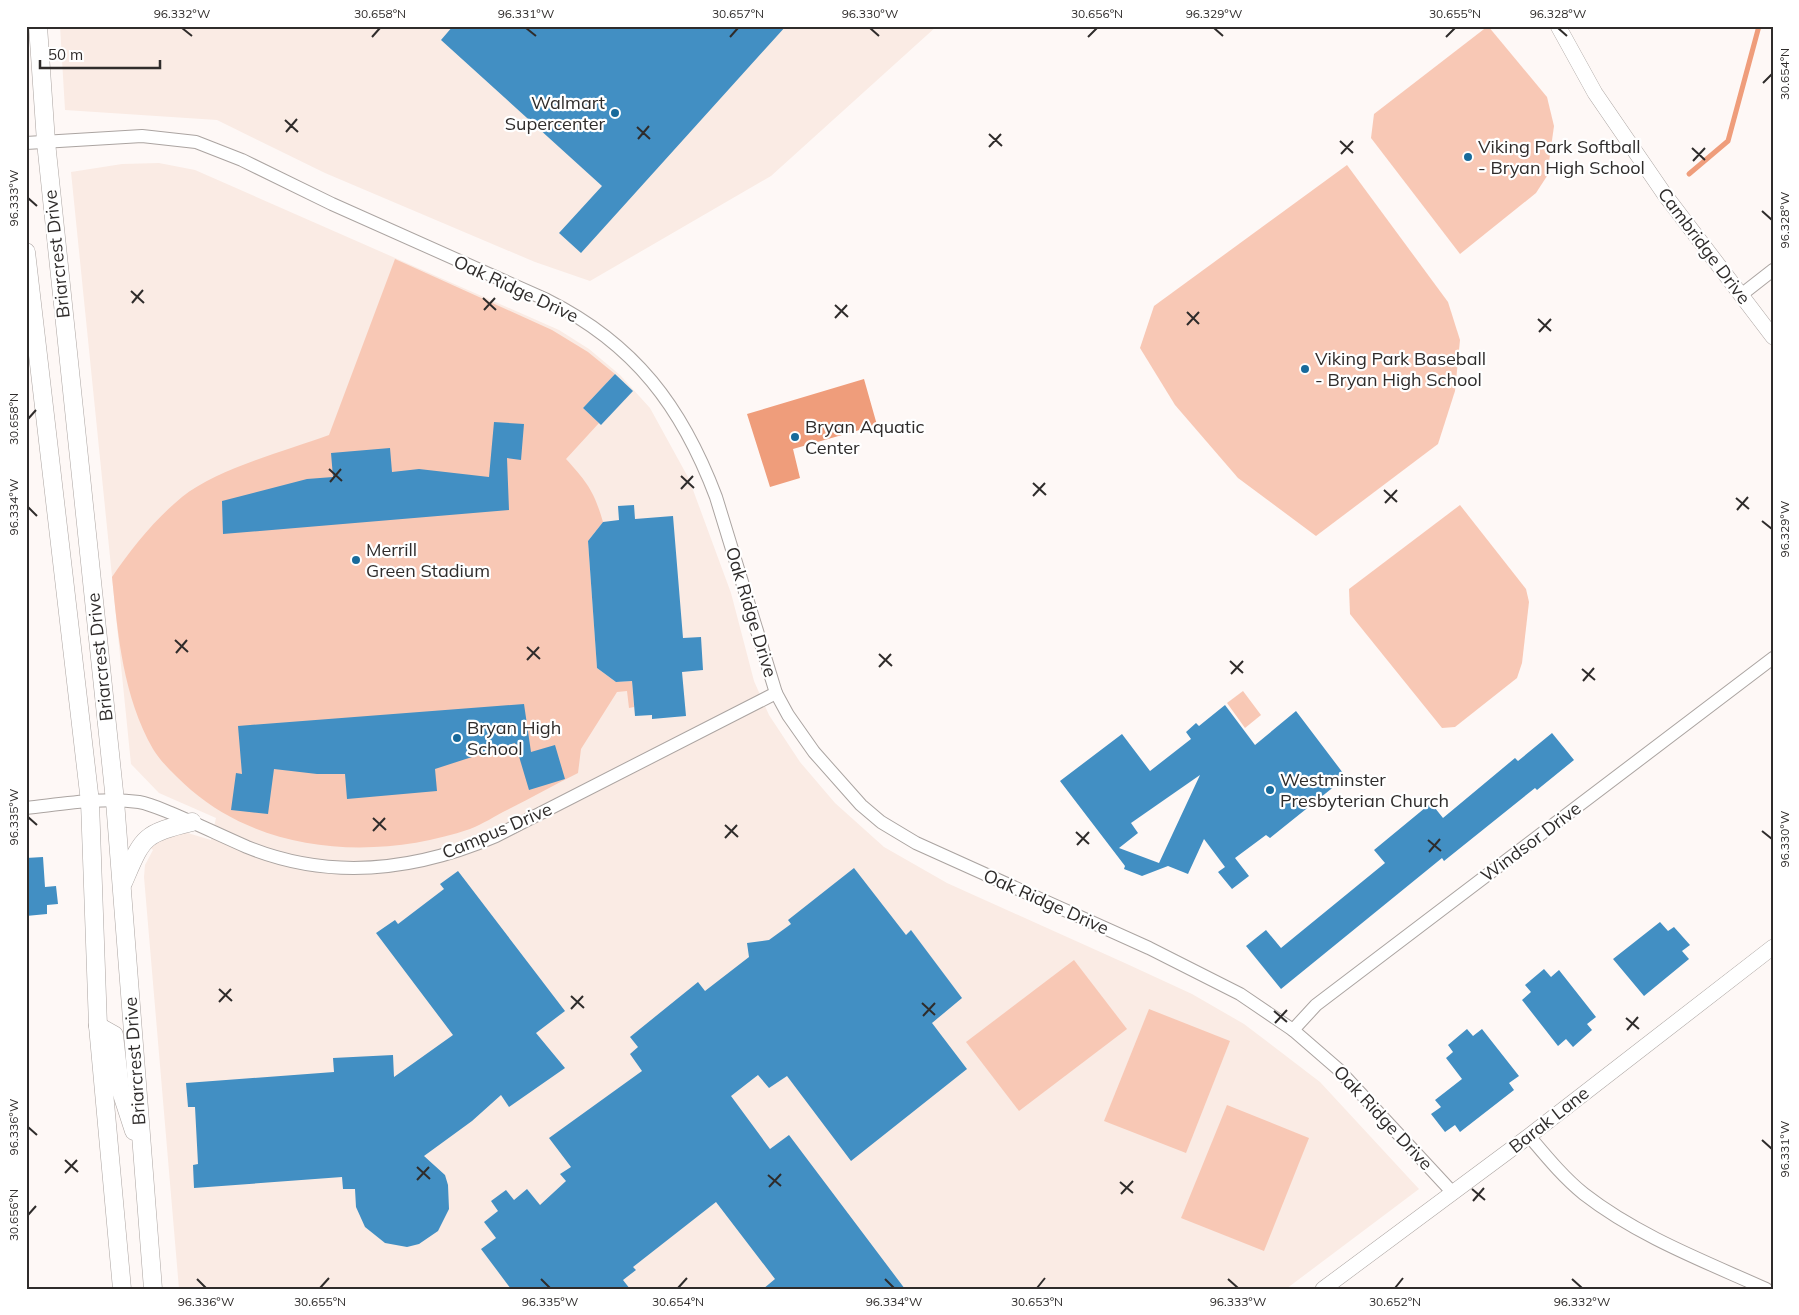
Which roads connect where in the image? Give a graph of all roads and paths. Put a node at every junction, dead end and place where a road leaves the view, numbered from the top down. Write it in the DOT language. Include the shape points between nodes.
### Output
graph roads {
  1 [pos="38,26"];
  2 [pos="1558,26"];
  3 [pos="46,142"];
  4 [pos="26,143"];
  5 [pos="26,252"];
  6 [pos="1773,270"];
  7 [pos="1741,295"];
  8 [pos="1773,338"];
  9 [pos="1773,658"];
  10 [pos="776,692"];
  11 [pos="115,801"];
  12 [pos="90,802"];
  13 [pos="26,808"];
  14 [pos="192,822"];
  15 [pos="121,886"];
  16 [pos="1773,947"];
  17 [pos="98,1026"];
  18 [pos="1293,1030"];
  19 [pos="1529,1136"];
  20 [pos="142,1158"];
  21 [pos="1453,1193"];
  22 [pos="122,1289"];
  23 [pos="153,1289"];
  24 [pos="1323,1289"];
  25 [pos="1766,1289"];
  1 -- 3 [label="main road, Briarcrest Drive"];
  2 -- 7 [label="street, Cambridge Drive" via="1595,93"];
  3 -- 4 [label="street, Oak Ridge Drive"];
  3 -- 10 [label="street, Oak Ridge Drive" via="142,136 178,138 215,148 547,300 603,335 670,402 698,452 716,497"];
  3 -- 11 [label="main road, Briarcrest Drive"];
  5 -- 12 [label="main road, Briarcrest Drive"];
  6 -- 7 [label="street"];
  7 -- 8 [label="street, Cambridge Drive"];
  9 -- 18 [label="street, Windsor Drive" via="1316,1005"];
  10 -- 14 [label="street, Campus Drive" via="510,830 422,862 372,869 318,866 273,856"];
  10 -- 18 [label="street, Oak Ridge Drive" via="814,752 861,806 881,822 922,847 1218,981"];
  11 -- 12 [label="street, Campus Drive"];
  11 -- 14 [label="street, Campus Drive" via="148,804"];
  11 -- 15 [label="main road, Briarcrest Drive"];
  12 -- 13 [label="street, Campus Drive"];
  12 -- 17 [label="main road, Briarcrest Drive"];
  14 -- 15 [label="main road" via="148,837"];
  15 -- 20 [label="main road, Briarcrest Drive"];
  16 -- 19 [label="street, Barak Lane"];
  17 -- 20 [label="main road" via="114,1035 120,1088"];
  17 -- 22 [label="main road, Briarcrest Drive"];
  18 -- 21 [label="street, Oak Ridge Drive" via="1365,1096"];
  19 -- 21 [label="street, Barak Lane"];
  19 -- 25 [label="street" via="1559,1171 1609,1212 1654,1238"];
  20 -- 23 [label="main road, Briarcrest Drive"];
  21 -- 24 [label="street, Barak Lane"];
}
